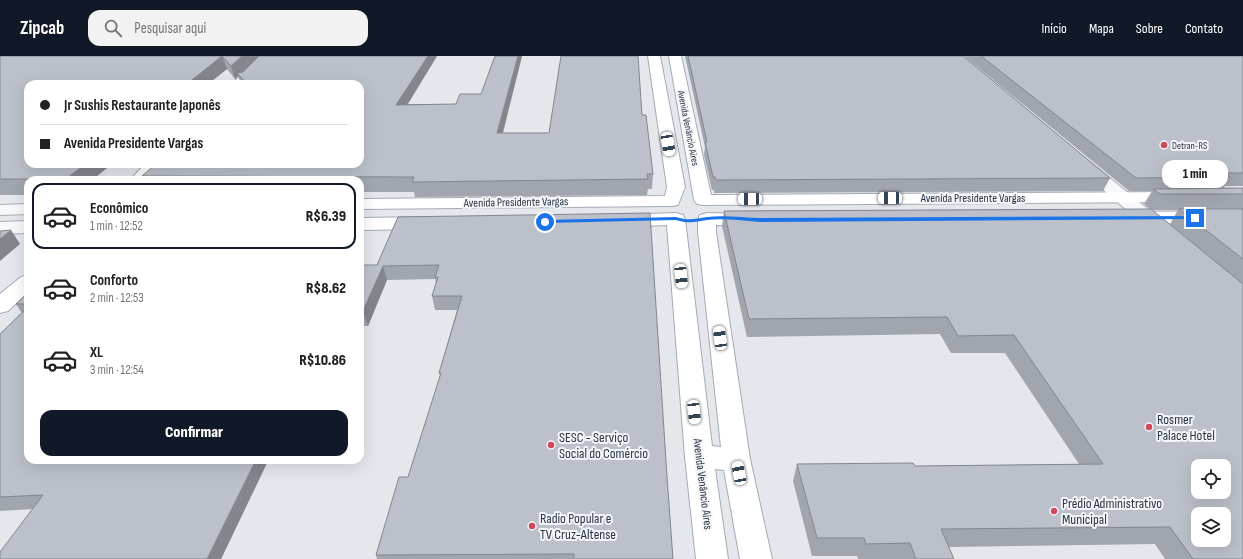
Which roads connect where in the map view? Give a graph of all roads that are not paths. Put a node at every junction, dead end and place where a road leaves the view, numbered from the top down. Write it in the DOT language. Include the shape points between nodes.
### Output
graph roads {
  1 [pos="268,56"];
  2 [pos="654,56"];
  3 [pos="675,56"];
  4 [pos="243,80"];
  5 [pos="1075,157"];
  6 [pos="151,168"];
  7 [pos="142,176"];
  8 [pos="1123,197"];
  9 [pos="1194,197"];
  10 [pos="364,204"];
  11 [pos="24,209"];
  12 [pos="705,209"];
  13 [pos="0,210"];
  14 [pos="674,210"];
  15 [pos="1243,217"];
  16 [pos="1118,218"];
  17 [pos="1147,218"];
  18 [pos="769,220"];
  19 [pos="606,221"];
  20 [pos="439,223"];
  21 [pos="364,224"];
  22 [pos="24,227"];
  23 [pos="0,228"];
  24 [pos="1171,238"];
  25 [pos="24,285"];
  26 [pos="0,306"];
  27 [pos="699,457"];
  28 [pos="736,459"];
  29 [pos="712,559"];
  30 [pos="756,559"];
  1 -- 4 [label="main road"];
  2 -- 14 [label="main road, Avenida Venâncio Aires" via="676,188"];
  3 -- 12 [label="main road, Avenida Venâncio Aires"];
  5 -- 8 [label="street"];
  6 -- 7 [label="main road"];
  8 -- 9 [label="main road, Avenida Presidente Vargas"];
  8 -- 12 [label="main road, Avenida Presidente Vargas"];
  8 -- 17 [label="street"];
  10 -- 14 [label="main road, Avenida Presidente Vargas"];
  11 -- 13 [label="street"];
  12 -- 14 [label="main road" via="697,221 684,221"];
  12 -- 18 [label="main road"];
  12 -- 28 [label="main road, Avenida Venâncio Aires"];
  14 -- 19 [label="main road"];
  14 -- 27 [label="main road, Avenida Venâncio Aires"];
  15 -- 17 [label="main road"];
  16 -- 17 [label="main road"];
  17 -- 24 [label="street"];
  20 -- 21 [label="main road"];
  22 -- 23 [label="street"];
  25 -- 26 [label="main road"];
  27 -- 28 [label="main road"];
  27 -- 29 [label="main road, Avenida Venâncio Aires"];
  28 -- 30 [label="main road, Avenida Venâncio Aires"];
}
